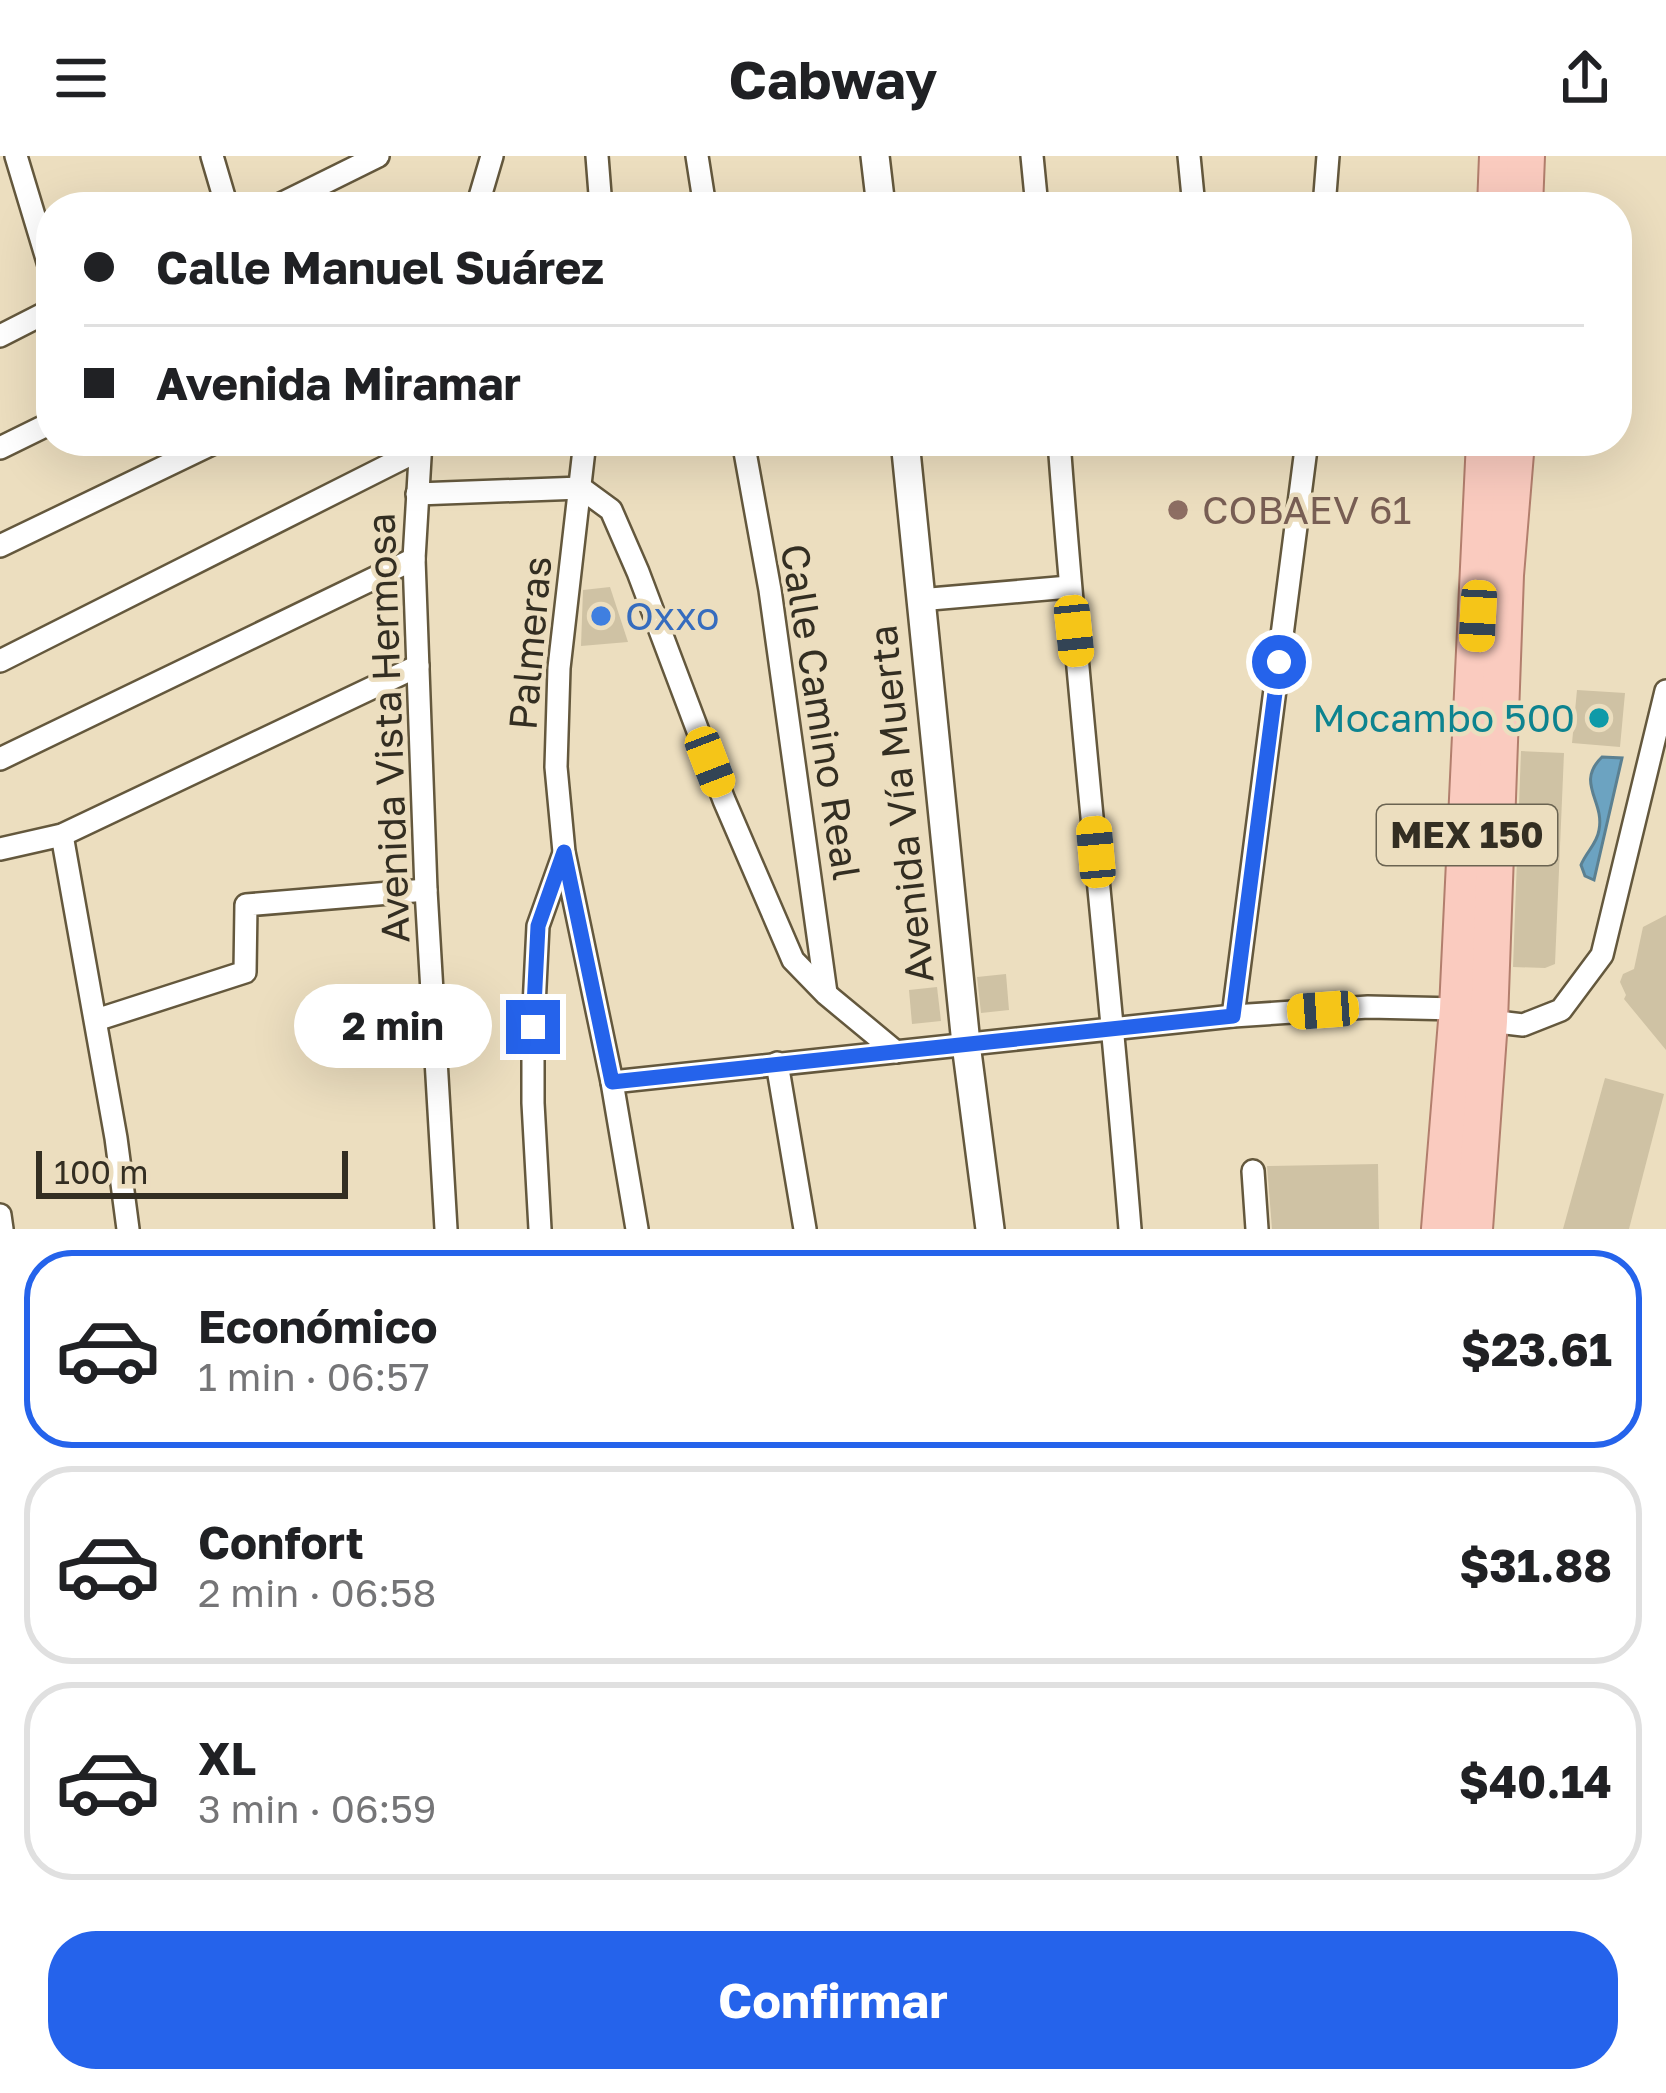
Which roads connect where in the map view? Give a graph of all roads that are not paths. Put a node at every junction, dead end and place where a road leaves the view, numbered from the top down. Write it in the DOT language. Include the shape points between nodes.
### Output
graph roads {
  1 [pos="16,156"];
  2 [pos="212,156"];
  3 [pos="378,156"];
  4 [pos="492,156"];
  5 [pos="597,156"];
  6 [pos="697,156"];
  7 [pos="875,156"];
  8 [pos="1032,156"];
  9 [pos="1189,156"];
  10 [pos="1328,156"];
  11 [pos="1498,156"];
  12 [pos="1526,156"];
  13 [pos="223,192"];
  14 [pos="305,192"];
  15 [pos="481,192"];
  16 [pos="600,192"];
  17 [pos="703,192"];
  18 [pos="879,192"];
  19 [pos="1036,192"];
  20 [pos="1193,192"];
  21 [pos="1325,192"];
  22 [pos="1497,192"];
  23 [pos="1525,192"];
  24 [pos="36,222"];
  25 [pos="36,318"];
  26 [pos="0,336"];
  27 [pos="36,430"];
  28 [pos="0,448"];
  29 [pos="187,456"];
  30 [pos="401,456"];
  31 [pos="419,456"];
  32 [pos="584,456"];
  33 [pos="746,456"];
  34 [pos="905,456"];
  35 [pos="1060,456"];
  36 [pos="1305,456"];
  37 [pos="1485,456"];
  38 [pos="1515,456"];
  39 [pos="581,488"];
  40 [pos="417,494"];
  41 [pos="0,546"];
  42 [pos="414,559"];
  43 [pos="1070,587"];
  44 [pos="919,599"];
  45 [pos="0,662"];
  46 [pos="418,666"];
  47 [pos="1666,691"];
  48 [pos="0,759"];
  49 [pos="62,835"];
  50 [pos="0,849"];
  51 [pos="564,852"];
  52 [pos="426,890"];
  53 [pos="826,994"];
  54 [pos="1474,1015"];
  55 [pos="1233,1016"];
  56 [pos="96,1020"];
  57 [pos="1114,1028"];
  58 [pos="966,1044"];
  59 [pos="896,1052"];
  60 [pos="777,1063"];
  61 [pos="612,1082"];
  62 [pos="1253,1171"];
  63 [pos="0,1215"];
  64 [pos="2,1229"];
  65 [pos="128,1229"];
  66 [pos="446,1229"];
  67 [pos="540,1229"];
  68 [pos="637,1229"];
  69 [pos="805,1229"];
  70 [pos="990,1229"];
  71 [pos="1130,1229"];
  72 [pos="1257,1229"];
  73 [pos="1440,1229"];
  74 [pos="1474,1229"];
  1 -- 24 [label="street"];
  2 -- 13 [label="street"];
  3 -- 14 [label="street"];
  4 -- 15 [label="street"];
  5 -- 16 [label="street"];
  6 -- 17 [label="street"];
  7 -- 18 [label="street"];
  8 -- 19 [label="street"];
  9 -- 20 [label="street"];
  10 -- 21 [label="street"];
  11 -- 22 [label="main road"];
  12 -- 23 [label="main road"];
  25 -- 26 [label="street"];
  27 -- 28 [label="street"];
  29 -- 41 [label="street"];
  30 -- 45 [label="street"];
  31 -- 40 [label="street, Avenida Vista Hermosa"];
  32 -- 39 [label="street, Palmeras"];
  33 -- 53 [label="street, Calle Camino Real"];
  34 -- 44 [label="street, Avenida Vía Muerta"];
  35 -- 43 [label="street"];
  36 -- 55 [label="street"];
  37 -- 54 [label="main road, MEX 150"];
  38 -- 54 [label="main road, MEX 150"];
  39 -- 40 [label="street"];
  39 -- 51 [label="street, Palmeras" via="559,668"];
  39 -- 53 [label="street" via="611,510 793,960"];
  40 -- 42 [label="street, Avenida Vista Hermosa"];
  42 -- 46 [label="street, Avenida Vista Hermosa"];
  42 -- 48 [label="street"];
  43 -- 44 [label="street"];
  43 -- 57 [label="street"];
  44 -- 58 [label="street, Avenida Vía Muerta"];
  46 -- 49 [label="street"];
  46 -- 52 [label="street, Avenida Vista Hermosa"];
  47 -- 54 [label="street" via="1602,955 1561,1010 1523,1025"];
  49 -- 50 [label="street"];
  49 -- 56 [label="street"];
  51 -- 61 [label="street, Palmeras"];
  51 -- 67 [label="street" via="538,926 533,1103"];
  52 -- 56 [label="street" via="247,905 245,972"];
  52 -- 66 [label="street, Avenida Vista Hermosa"];
  53 -- 59 [label="street"];
  54 -- 55 [label="street" via="1368,1007"];
  54 -- 73 [label="main road, MEX 150"];
  54 -- 74 [label="main road, MEX 150"];
  55 -- 57 [label="street"];
  56 -- 65 [label="street"];
  57 -- 58 [label="street"];
  57 -- 71 [label="street"];
  58 -- 59 [label="street"];
  58 -- 70 [label="street, Avenida Vía Muerta"];
  59 -- 60 [label="street"];
  60 -- 61 [label="street"];
  60 -- 69 [label="street"];
  61 -- 68 [label="street, Palmeras"];
  62 -- 72 [label="street"];
  63 -- 64 [label="street"];
}
